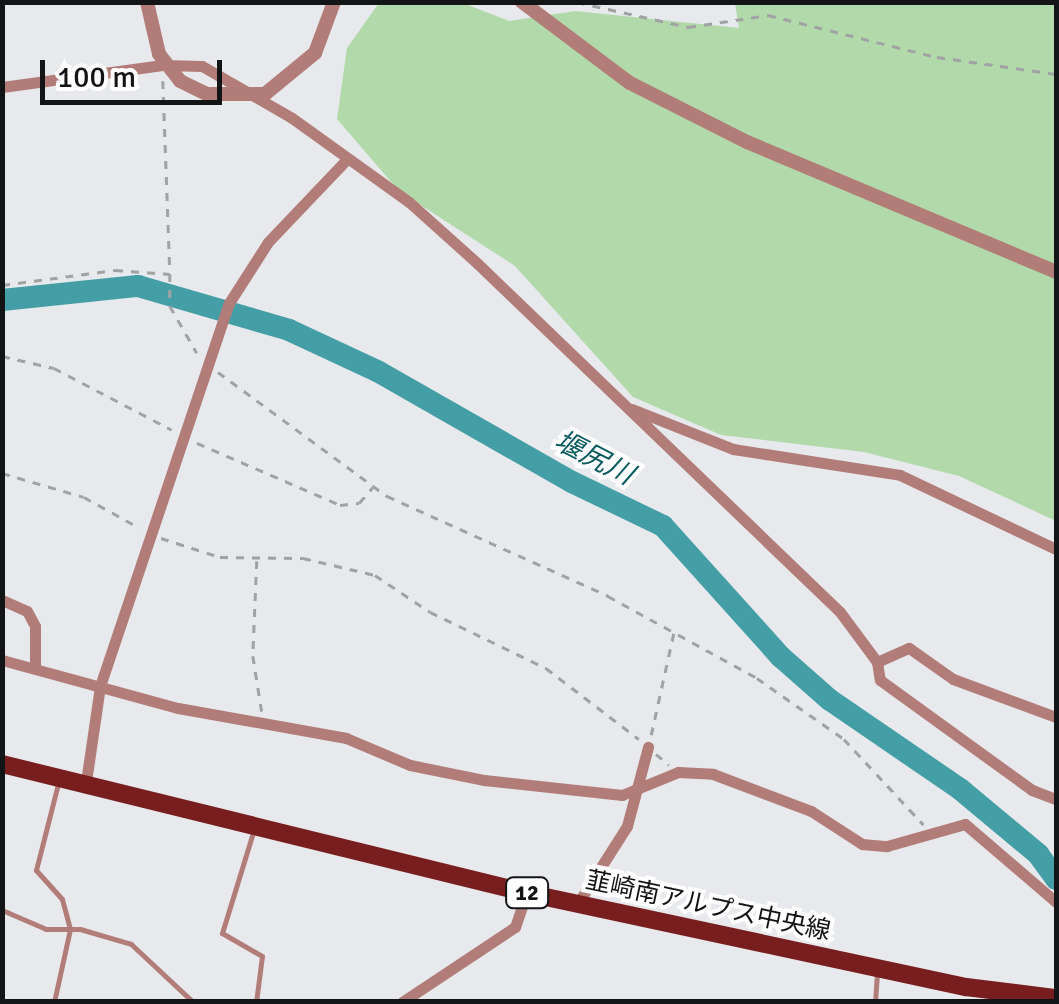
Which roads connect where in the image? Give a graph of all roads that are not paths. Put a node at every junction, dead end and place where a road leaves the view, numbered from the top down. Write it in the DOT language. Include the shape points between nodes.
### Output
graph roads {
  1 [pos="146,2"];
  2 [pos="334,2"];
  3 [pos="522,2"];
  4 [pos="2,87"];
  5 [pos="347,158"];
  6 [pos="1056,272"];
  7 [pos="614,399"];
  8 [pos="1056,549"];
  9 [pos="2,600"];
  10 [pos="2,660"];
  11 [pos="876,662"];
  12 [pos="35,668"];
  13 [pos="100,686"];
  14 [pos="1056,717"];
  15 [pos="648,747"];
  16 [pos="2,764"];
  17 [pos="60,776"];
  18 [pos="86,782"];
  19 [pos="639,785"];
  20 [pos="1056,799"];
  21 [pos="255,827"];
  22 [pos="527,893"];
  23 [pos="1056,902"];
  24 [pos="578,904"];
  25 [pos="2,910"];
  26 [pos="70,929"];
  27 [pos="877,968"];
  28 [pos="1056,998"];
  29 [pos="54,1002"];
  30 [pos="193,1002"];
  31 [pos="256,1002"];
  32 [pos="402,1002"];
  33 [pos="875,1002"];
  1 -- 2 [label="street, bridge" via="158,54 180,81 207,94 266,94 314,54"];
  3 -- 6 [label="street" via="630,84 746,142"];
  4 -- 5 [label="street" via="162,65 202,66"];
  5 -- 7 [label="street" via="423,214"];
  5 -- 13 [label="street" via="268,242 229,303"];
  7 -- 8 [label="street" via="733,449 900,476"];
  7 -- 11 [label="street" via="840,612"];
  9 -- 12 [label="street" via="26,612 36,626"];
  10 -- 12 [label="street"];
  11 -- 14 [label="street" via="910,648 953,679"];
  11 -- 20 [label="street" via="880,680 1032,790"];
  12 -- 13 [label="street"];
  13 -- 18 [label="street"];
  13 -- 19 [label="street" via="346,738 410,766 484,780 622,795"];
  15 -- 19 [label="street"];
  16 -- 17 [label="main road, 韮崎南アルプス中央線 / 12"];
  17 -- 18 [label="main road, 韮崎南アルプス中央線 / 12"];
  17 -- 26 [label="lane" via="36,870 62,899"];
  18 -- 21 [label="main road, 韮崎南アルプス中央線 / 12"];
  19 -- 23 [label="street" via="678,772 713,774 811,811 862,844 887,846 965,824"];
  19 -- 24 [label="street" via="627,826"];
  21 -- 22 [label="main road, 韮崎南アルプス中央線 / 12"];
  21 -- 31 [label="lane" via="222,933 262,956"];
  22 -- 24 [label="main road, 韮崎南アルプス中央線 / 12"];
  22 -- 32 [label="street" via="515,927"];
  24 -- 27 [label="main road, 韮崎南アルプス中央線 / 12"];
  25 -- 26 [label="lane" via="46,929"];
  26 -- 29 [label="lane"];
  26 -- 30 [label="lane" via="131,944"];
  27 -- 28 [label="main road, 韮崎南アルプス中央線 / 12"];
  27 -- 33 [label="lane"];
}
